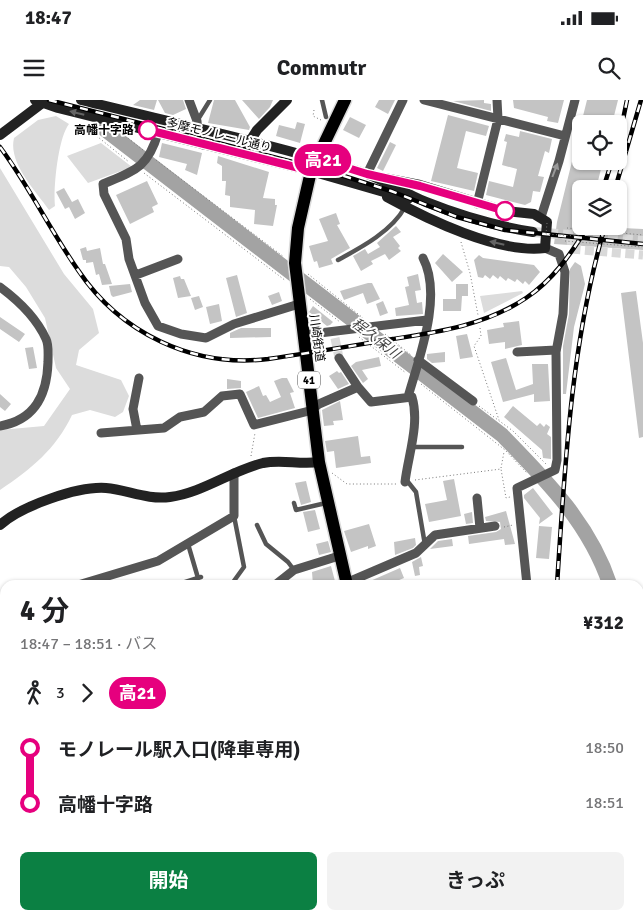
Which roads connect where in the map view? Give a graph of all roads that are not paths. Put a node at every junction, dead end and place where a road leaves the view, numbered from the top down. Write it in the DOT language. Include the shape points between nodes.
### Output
graph roads {
  1 [pos="81,100"];
  2 [pos="189,100"];
  3 [pos="210,100"];
  4 [pos="287,100"];
  5 [pos="322,100"];
  6 [pos="346,100"];
  7 [pos="403,100"];
  8 [pos="424,100"];
  9 [pos="497,100"];
  10 [pos="575,100"];
  11 [pos="41,101"];
  12 [pos="112,104"];
  13 [pos="323,119"];
  14 [pos="498,119"];
  15 [pos="198,125"];
  16 [pos="158,133"];
  17 [pos="0,135"];
  18 [pos="566,136"];
  19 [pos="249,141"];
  20 [pos="203,145"];
  21 [pos="244,155"];
  22 [pos="316,158"];
  23 [pos="311,171"];
  24 [pos="367,174"];
  25 [pos="370,188"];
  26 [pos="426,202"];
  27 [pos="477,204"];
  28 [pos="405,207"];
  29 [pos="544,220"];
  30 [pos="533,232"];
  31 [pos="545,248"];
  32 [pos="422,258"];
  33 [pos="178,259"];
  34 [pos="338,260"];
  35 [pos="136,275"];
  36 [pos="0,288"];
  37 [pos="303,300"];
  38 [pos="427,320"];
  39 [pos="303,335"];
  40 [pos="556,350"];
  41 [pos="517,352"];
  42 [pos="339,358"];
  43 [pos="418,360"];
  44 [pos="139,378"];
  45 [pos="358,387"];
  46 [pos="408,397"];
  47 [pos="472,401"];
  48 [pos="313,408"];
  49 [pos="0,426"];
  50 [pos="137,430"];
  51 [pos="101,433"];
  52 [pos="411,447"];
  53 [pos="462,447"];
  54 [pos="319,462"];
  55 [pos="234,473"];
  56 [pos="407,482"];
  57 [pos="477,498"];
  58 [pos="327,503"];
  59 [pos="294,504"];
  60 [pos="234,516"];
  61 [pos="0,525"];
  62 [pos="257,525"];
  63 [pos="495,526"];
  64 [pos="480,528"];
  65 [pos="188,542"];
  66 [pos="425,545"];
  67 [pos="339,556"];
  68 [pos="294,570"];
  69 [pos="95,580"];
  70 [pos="193,580"];
  71 [pos="235,580"];
  72 [pos="281,580"];
  73 [pos="347,580"];
  74 [pos="357,580"];
  75 [pos="527,580"];
  76 [pos="71,920"];
  77 [pos="110,920"];
  1 -- 12 [label="main road, 多摩モノレール通り"];
  2 -- 15 [label="street"];
  3 -- 15 [label="lane"];
  4 -- 19 [label="main road"];
  5 -- 13 [label="lane"];
  6 -- 22 [label="main road, 川崎街道 / 41"];
  7 -- 24 [label="street"];
  8 -- 14 [label="street"];
  9 -- 14 [label="street"];
  10 -- 18 [label="street"];
  16 -- 11 [label="main road, 多摩モノレール通り, one-way"];
  11 -- 17 [label="main road"];
  12 -- 15 [label="main road, 多摩モノレール通り"];
  14 -- 18 [label="street"];
  14 -- 27 [label="street"];
  15 -- 19 [label="main road, 多摩モノレール通り"];
  15 -- 20 [label="street"];
  16 -- 20 [label="main road, 多摩モノレール通り"];
  16 -- 35 [label="street" via="149,156 139,168 103,184 104,194 126,239"];
  29 -- 18 [label="street, one-way"];
  19 -- 21 [label="main road"];
  19 -- 22 [label="main road, 多摩モノレール通り"];
  20 -- 21 [label="main road, 多摩モノレール通り"];
  21 -- 23 [label="main road, 多摩モノレール通り"];
  22 -- 23 [label="main road, 川崎街道 / 41"];
  22 -- 24 [label="main road, 多摩モノレール通り"];
  23 -- 25 [label="main road, 多摩モノレール通り"];
  23 -- 37 [label="main road, 川崎街道 / 41" via="298,228 293,286"];
  24 -- 26 [label="main road, 多摩モノレール通り"];
  24 -- 27 [label="main road"];
  25 -- 26 [label="main road, 多摩モノレール通り"];
  25 -- 28 [label="main road"];
  26 -- 30 [label="main road, 多摩モノレール通り" via="502,227"];
  27 -- 29 [label="main road"];
  31 -- 28 [label="main road, one-way" via="535,250 497,243 460,232"];
  28 -- 34 [label="lane" via="399,217 371,240"];
  29 -- 31 [label="main road" via="548,227"];
  31 -- 40 [label="street" via="559,254 565,272 563,314"];
  32 -- 38 [label="street" via="435,282"];
  33 -- 35 [label="street"];
  35 -- 37 [label="street" via="145,303 158,326 206,338 234,324"];
  36 -- 49 [label="street" via="20,302 38,324 47,341 48,358 45,391 35,406 19,421"];
  37 -- 39 [label="main road, 川崎街道 / 41"];
  38 -- 39 [label="street" via="335,334"];
  38 -- 43 [label="street"];
  39 -- 48 [label="main road, 川崎街道 / 41"];
  40 -- 41 [label="street"];
  40 -- 75 [label="street" via="556,460 552,471 517,488"];
  42 -- 45 [label="street"];
  43 -- 46 [label="street"];
  43 -- 47 [label="street"];
  44 -- 50 [label="street" via="133,409"];
  45 -- 46 [label="street" via="371,402"];
  45 -- 48 [label="street"];
  46 -- 52 [label="street" via="412,397 414,406"];
  48 -- 50 [label="street" via="254,425 240,394 228,394 204,412 180,417 171,426"];
  48 -- 54 [label="main road, 川崎街道 / 41"];
  50 -- 51 [label="street"];
  52 -- 53 [label="lane"];
  52 -- 56 [label="street"];
  54 -- 55 [label="main road" via="277,461"];
  54 -- 58 [label="main road, 川崎街道 / 41"];
  55 -- 60 [label="street"];
  55 -- 61 [label="main road" via="169,497 147,497 107,488 85,490 26,509"];
  56 -- 66 [label="lane" via="418,500"];
  57 -- 64 [label="street"];
  58 -- 59 [label="lane" via="296,510"];
  58 -- 67 [label="main road, 川崎街道 / 41"];
  60 -- 65 [label="street"];
  60 -- 71 [label="lane" via="244,567"];
  62 -- 68 [label="lane" via="266,544"];
  63 -- 64 [label="street"];
  64 -- 66 [label="street" via="435,535"];
  65 -- 69 [label="street" via="158,561"];
  65 -- 70 [label="lane" via="200,578"];
  66 -- 74 [label="street" via="416,554"];
  67 -- 68 [label="street"];
  67 -- 73 [label="main road, 川崎街道 / 41"];
  68 -- 72 [label="street"];
  76 -- 77 [label="main road"];
}
